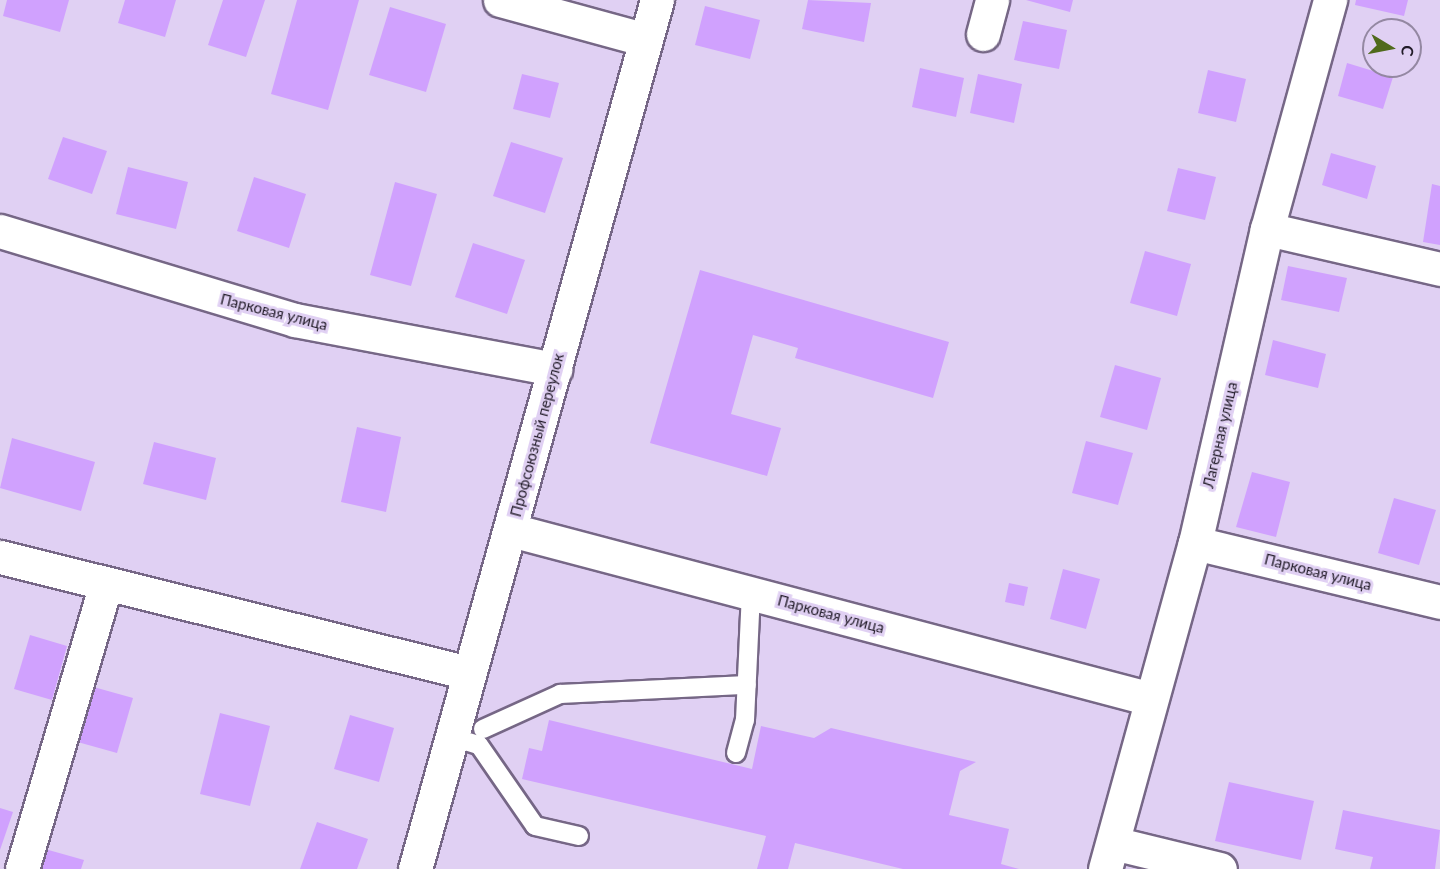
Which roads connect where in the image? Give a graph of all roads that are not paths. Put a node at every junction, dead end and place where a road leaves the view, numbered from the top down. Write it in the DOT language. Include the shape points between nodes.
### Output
graph roads {
  1 [pos="500,0"];
  2 [pos="657,0"];
  3 [pos="992,0"];
  4 [pos="1330,0"];
  5 [pos="983,34"];
  6 [pos="646,40"];
  7 [pos="1267,229"];
  8 [pos="0,231"];
  9 [pos="1440,269"];
  10 [pos="555,369"];
  11 [pos="511,530"];
  12 [pos="1196,543"];
  13 [pos="0,557"];
  14 [pos="106,584"];
  15 [pos="751,593"];
  16 [pos="1440,602"];
  17 [pos="469,673"];
  18 [pos="747,685"];
  19 [pos="1151,699"];
  20 [pos="483,729"];
  21 [pos="452,737"];
  22 [pos="736,753"];
  23 [pos="579,836"];
  24 [pos="1109,856"];
  25 [pos="21,869"];
  26 [pos="415,869"];
  27 [pos="1220,869"];
  1 -- 6 [label="street"];
  2 -- 6 [label="street, Профсоюзный переулок"];
  3 -- 5 [label="street"];
  4 -- 7 [label="street, Лагерная улица"];
  6 -- 10 [label="street, Профсоюзный переулок"];
  7 -- 9 [label="street"];
  7 -- 12 [label="street, Лагерная улица"];
  8 -- 10 [label="street, Парковая улица" via="295,320"];
  10 -- 11 [label="street, Профсоюзный переулок"];
  11 -- 15 [label="street, Парковая улица"];
  11 -- 17 [label="street, Профсоюзный переулок"];
  12 -- 16 [label="street, Парковая улица"];
  12 -- 19 [label="street, Лагерная улица"];
  13 -- 14 [label="street"];
  14 -- 17 [label="street"];
  14 -- 25 [label="street"];
  15 -- 18 [label="lane"];
  15 -- 19 [label="street, Парковая улица"];
  17 -- 21 [label="street, Профсоюзный переулок"];
  18 -- 20 [label="lane" via="560,694"];
  18 -- 22 [label="lane"];
  19 -- 24 [label="street, Лагерная улица"];
  21 -- 23 [label="lane" via="479,745 535,826"];
  21 -- 26 [label="street, Профсоюзный переулок"];
  24 -- 27 [label="street"];
}
